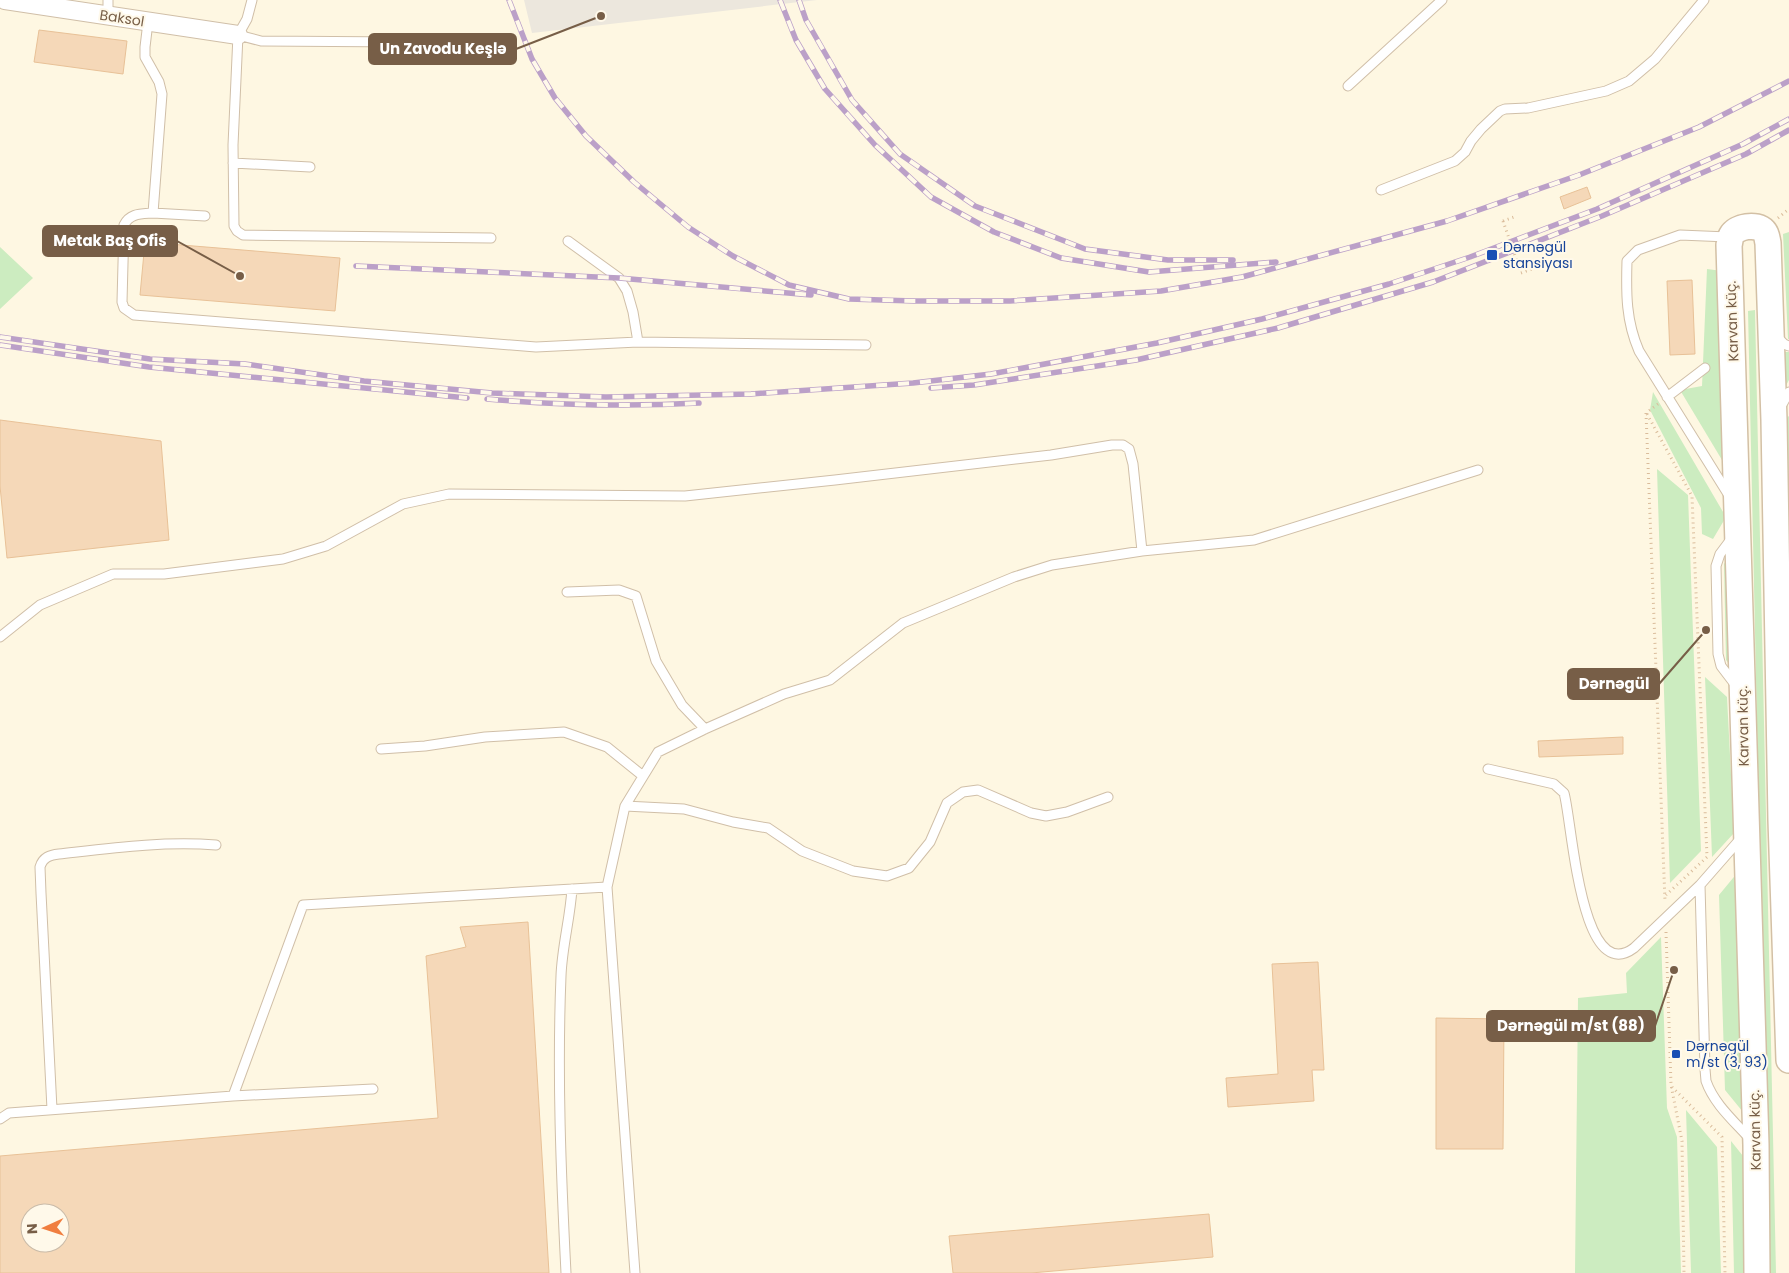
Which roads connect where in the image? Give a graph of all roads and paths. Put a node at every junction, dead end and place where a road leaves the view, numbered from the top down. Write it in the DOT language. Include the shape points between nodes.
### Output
graph roads {
  1 [pos="5,0"];
  2 [pos="252,0"];
  3 [pos="1442,0"];
  4 [pos="1704,0"];
  5 [pos="108,8"];
  6 [pos="148,22"];
  7 [pos="238,36"];
  8 [pos="404,42"];
  9 [pos="1348,86"];
  10 [pos="233,163"];
  11 [pos="310,168"];
  12 [pos="1380,190"];
  13 [pos="153,213"];
  14 [pos="205,216"];
  15 [pos="1514,217"];
  16 [pos="1731,237"];
  17 [pos="491,238"];
  18 [pos="568,241"];
  19 [pos="1532,269"];
  20 [pos="1770,294"];
  21 [pos="1732,296"];
  22 [pos="1780,338"];
  23 [pos="638,342"];
  24 [pos="866,345"];
  25 [pos="1705,368"];
  26 [pos="1789,392"];
  27 [pos="1667,397"];
  28 [pos="1646,413"];
  29 [pos="1774,420"];
  30 [pos="1478,470"];
  31 [pos="1737,519"];
  32 [pos="1142,551"];
  33 [pos="567,592"];
  34 [pos="0,637"];
  35 [pos="705,729"];
  36 [pos="381,749"];
  37 [pos="1488,769"];
  38 [pos="643,776"];
  39 [pos="1108,796"];
  40 [pos="625,806"];
  41 [pos="1785,816"];
  42 [pos="1746,833"];
  43 [pos="216,845"];
  44 [pos="1700,885"];
  45 [pos="607,887"];
  46 [pos="572,889"];
  47 [pos="1665,896"];
  48 [pos="1666,916"];
  49 [pos="1787,929"];
  50 [pos="1789,1060"];
  51 [pos="1671,1085"];
  52 [pos="373,1088"];
  53 [pos="233,1096"];
  54 [pos="52,1109"];
  55 [pos="0,1119"];
  56 [pos="1756,1145"];
  57 [pos="566,1273"];
  58 [pos="635,1273"];
  59 [pos="1684,1273"];
  60 [pos="1726,1273"];
  61 [pos="1757,1273"];
  1 -- 5 [label="street, Baksol"];
  2 -- 7 [label="lane"];
  3 -- 9 [label="lane"];
  4 -- 12 [label="lane" via="1655,60 1629,81 1606,91 1500,111 1455,161"];
  5 -- 6 [label="street, Baksol"];
  6 -- 7 [label="street, Baksol"];
  6 -- 13 [label="lane" via="145,57 160,82 162,94"];
  7 -- 8 [label="lane" via="261,41"];
  7 -- 10 [label="lane"];
  10 -- 11 [label="lane"];
  10 -- 17 [label="lane" via="234,226 243,235"];
  13 -- 14 [label="lane"];
  13 -- 23 [label="lane" via="133,215 124,225 122,302 124,308 134,315 497,345 553,347"];
  15 -- 19 [label="path, bridge" via="1503,221 1521,273"];
  16 -- 20 [label="street" via="1742,228 1764,229 1768,243"];
  16 -- 21 [label="street, Karvan küç."];
  16 -- 27 [label="lane" via="1680,235 1638,250 1628,261 1626,286 1632,333"];
  18 -- 23 [label="lane" via="619,278 627,291"];
  20 -- 21 [label="street"];
  20 -- 22 [label="street"];
  21 -- 31 [label="street, Karvan küç."];
  22 -- 29 [label="street"];
  23 -- 24 [label="lane"];
  25 -- 27 [label="lane"];
  26 -- 29 [label="lane"];
  27 -- 28 [label="path"];
  27 -- 31 [label="lane"];
  28 -- 47 [label="path"];
  28 -- 47 [label="path" via="1692,496 1707,847 1707,857"];
  29 -- 41 [label="street"];
  30 -- 32 [label="lane" via="1254,540"];
  31 -- 42 [label="street, Karvan küç."];
  32 -- 34 [label="lane" via="1133,464 1129,449 1123,445 685,496 449,494 403,504 326,546 283,559 164,574 113,574 40,605"];
  32 -- 35 [label="lane" via="1052,566 954,600 903,623 830,680 784,694"];
  33 -- 35 [label="lane" via="619,590 636,596 656,661 682,705"];
  35 -- 38 [label="lane" via="658,752"];
  36 -- 38 [label="lane" via="564,732 607,747"];
  37 -- 48 [label="lane" via="1554,784 1564,792 1583,903 1604,949 1612,954 1628,953"];
  38 -- 40 [label="lane"];
  39 -- 40 [label="lane" via="1067,812 1046,816 1031,813 978,790 963,792 947,803 930,842 909,868 887,876 853,871 802,851 768,828 684,808"];
  40 -- 45 [label="lane"];
  41 -- 49 [label="street"];
  42 -- 44 [label="lane"];
  42 -- 56 [label="street, Karvan küç."];
  43 -- 54 [label="lane" via="160,843 49,856 41,863"];
  44 -- 48 [label="lane"];
  44 -- 56 [label="lane" via="1706,1081 1716,1101"];
  45 -- 46 [label="lane"];
  45 -- 58 [label="lane"];
  46 -- 53 [label="lane" via="303,905"];
  46 -- 57 [label="lane" via="561,974 560,1140"];
  47 -- 48 [label="path"];
  48 -- 51 [label="path"];
  49 -- 50 [label="street"];
  51 -- 59 [label="path" via="1682,1141"];
  51 -- 60 [label="path" via="1722,1137"];
  52 -- 53 [label="lane"];
  53 -- 54 [label="lane"];
  54 -- 55 [label="lane" via="9,1113"];
  56 -- 61 [label="street, Karvan küç."];
}
